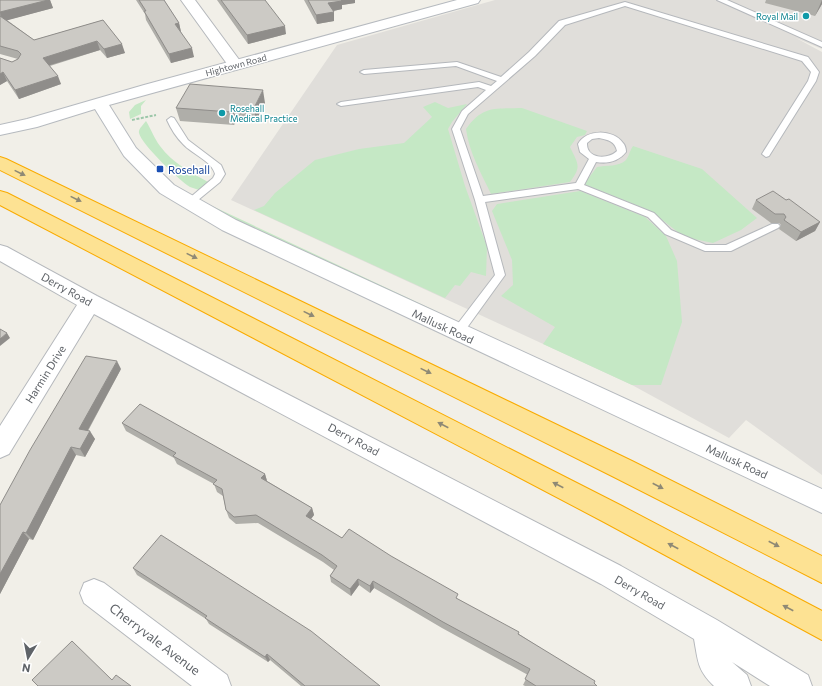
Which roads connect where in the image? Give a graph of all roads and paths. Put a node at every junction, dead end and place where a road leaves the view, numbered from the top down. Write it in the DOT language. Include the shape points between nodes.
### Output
graph roads {
  1 [pos="190,0"];
  2 [pos="473,0"];
  3 [pos="721,0"];
  4 [pos="822,45"];
  5 [pos="235,65"];
  6 [pos="364,72"];
  7 [pos="501,80"];
  8 [pos="491,89"];
  9 [pos="100,103"];
  10 [pos="340,104"];
  11 [pos="156,115"];
  12 [pos="171,120"];
  13 [pos="128,121"];
  14 [pos="8,128"];
  15 [pos="766,154"];
  16 [pos="594,158"];
  17 [pos="0,163"];
  18 [pos="578,186"];
  19 [pos="0,197"];
  20 [pos="480,200"];
  21 [pos="188,203"];
  22 [pos="775,226"];
  23 [pos="0,252"];
  24 [pos="90,302"];
  25 [pos="457,333"];
  26 [pos="0,448"];
  27 [pos="822,501"];
  28 [pos="822,570"];
  29 [pos="94,593"];
  30 [pos="822,626"];
  31 [pos="707,630"];
  32 [pos="216,686"];
  33 [pos="736,686"];
  34 [pos="797,686"];
  1 -- 5 [label="main road"];
  2 -- 5 [label="main road, Hightown Road"];
  3 -- 4 [label="lane"];
  5 -- 9 [label="main road, Hightown Road"];
  6 -- 7 [label="lane" via="457,64"];
  7 -- 8 [label="lane"];
  7 -- 15 [label="lane" via="562,24 625,4 805,59 815,72 812,81"];
  8 -- 10 [label="lane" via="479,84"];
  8 -- 20 [label="lane" via="466,113 456,129"];
  9 -- 14 [label="main road, Hightown Road"];
  9 -- 21 [label="main road, Mallusk Road" via="130,152 167,189"];
  11 -- 13 [label="path"];
  12 -- 21 [label="lane" via="176,133 183,141 218,167 220,174 217,180"];
  16 -- 18 [label="lane"];
  17 -- 28 [label="highway, one-way" via="623,469"];
  18 -- 20 [label="lane"];
  18 -- 22 [label="lane" via="651,215 668,232 705,248 727,249"];
  30 -- 19 [label="highway, one-way" via="613,514"];
  20 -- 25 [label="lane" via="500,275"];
  21 -- 25 [label="main road, Mallusk Road"];
  23 -- 24 [label="main road, Derry Road"];
  24 -- 26 [label="main road, Harmin Drive"];
  24 -- 31 [label="main road, Derry Road" via="604,571"];
  25 -- 27 [label="main road, Mallusk Road"];
  29 -- 32 [label="main road, Cherryvale Avenue"];
  31 -- 33 [label="main road" via="714,666"];
  31 -- 34 [label="main road, Derry Road"];
}
